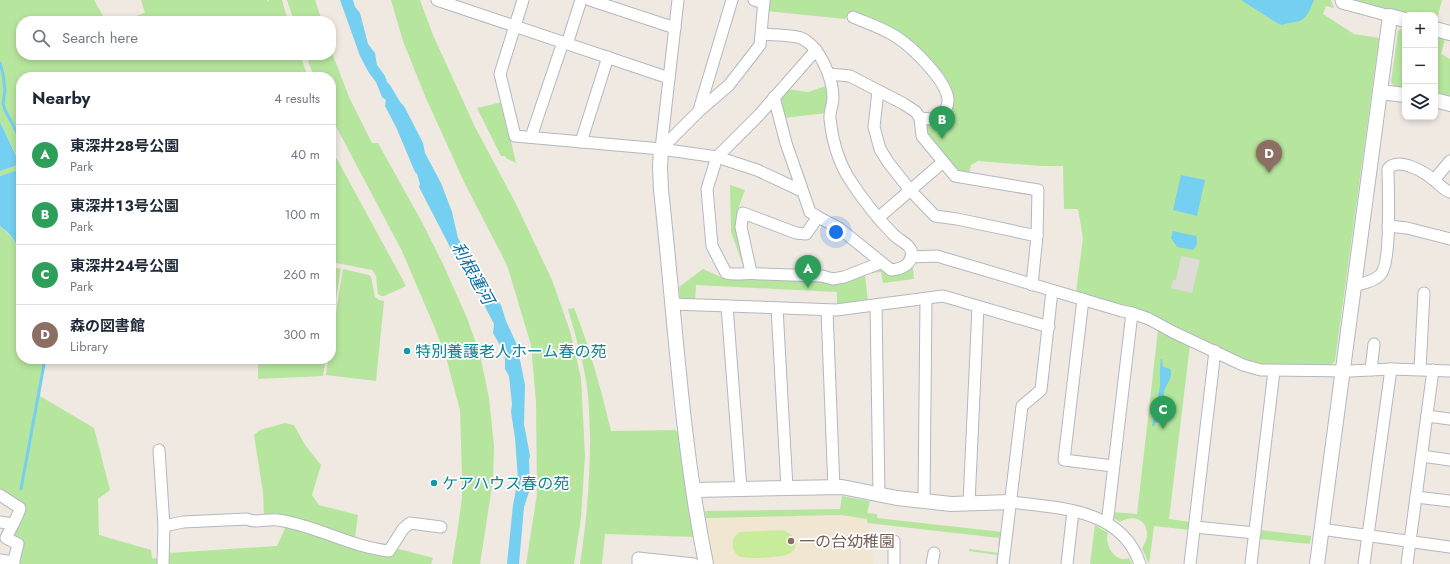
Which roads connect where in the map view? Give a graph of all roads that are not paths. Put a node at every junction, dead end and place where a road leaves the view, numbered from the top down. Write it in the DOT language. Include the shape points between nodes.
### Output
graph roads {
  1 [pos="437,0"];
  2 [pos="522,0"];
  3 [pos="580,0"];
  4 [pos="590,0"];
  5 [pos="678,0"];
  6 [pos="732,0"];
  7 [pos="1341,0"];
  8 [pos="761,1"];
  9 [pos="468,5"];
  10 [pos="853,16"];
  11 [pos="1390,16"];
  12 [pos="1402,19"];
  13 [pos="515,26"];
  14 [pos="675,28"];
  15 [pos="1438,30"];
  16 [pos="1450,33"];
  17 [pos="762,34"];
  18 [pos="565,43"];
  19 [pos="816,50"];
  20 [pos="608,58"];
  21 [pos="829,74"];
  22 [pos="669,78"];
  23 [pos="878,91"];
  24 [pos="1380,92"];
  25 [pos="1402,95"];
  26 [pos="774,97"];
  27 [pos="1438,101"];
  28 [pos="1450,104"];
  29 [pos="699,110"];
  30 [pos="920,118"];
  31 [pos="531,137"];
  32 [pos="581,142"];
  33 [pos="661,149"];
  34 [pos="717,157"];
  35 [pos="1450,160"];
  36 [pos="943,162"];
  37 [pos="1434,180"];
  38 [pos="910,190"];
  39 [pos="802,191"];
  40 [pos="1450,192"];
  41 [pos="818,217"];
  42 [pos="878,218"];
  43 [pos="1388,226"];
  44 [pos="1036,236"];
  45 [pos="1450,239"];
  46 [pos="911,257"];
  47 [pos="880,263"];
  48 [pos="752,272"];
  49 [pos="1032,285"];
  50 [pos="1355,286"];
  51 [pos="1052,291"];
  52 [pos="1424,293"];
  53 [pos="926,299"];
  54 [pos="1083,299"];
  55 [pos="672,304"];
  56 [pos="876,305"];
  57 [pos="727,306"];
  58 [pos="978,307"];
  59 [pos="777,308"];
  60 [pos="827,310"];
  61 [pos="1132,313"];
  62 [pos="1049,328"];
  63 [pos="1374,344"];
  64 [pos="1215,351"];
  65 [pos="1391,369"];
  66 [pos="1420,369"];
  67 [pos="1274,370"];
  68 [pos="1343,370"];
  69 [pos="1371,370"];
  70 [pos="1433,370"];
  71 [pos="1450,371"];
  72 [pos="1427,416"];
  73 [pos="1450,419"];
  74 [pos="159,450"];
  75 [pos="1422,456"];
  76 [pos="1450,460"];
  77 [pos="1113,466"];
  78 [pos="787,488"];
  79 [pos="834,488"];
  80 [pos="741,489"];
  81 [pos="694,490"];
  82 [pos="0,495"];
  83 [pos="879,495"];
  84 [pos="1416,497"];
  85 [pos="924,501"];
  86 [pos="1450,501"];
  87 [pos="1011,502"];
  88 [pos="970,503"];
  89 [pos="1073,512"];
  90 [pos="0,522"];
  91 [pos="1106,522"];
  92 [pos="12,524"];
  93 [pos="164,526"];
  94 [pos="441,527"];
  95 [pos="1195,527"];
  96 [pos="1321,529"];
  97 [pos="1255,533"];
  98 [pos="1368,536"];
  99 [pos="894,541"];
  100 [pos="1410,541"];
  101 [pos="1450,547"];
  102 [pos="0,560"];
  103 [pos="14,563"];
  104 [pos="163,564"];
  105 [pos="638,564"];
  106 [pos="694,564"];
  107 [pos="706,564"];
  108 [pos="894,564"];
  109 [pos="1003,564"];
  110 [pos="1067,564"];
  111 [pos="1140,564"];
  112 [pos="1190,564"];
  113 [pos="1252,564"];
  114 [pos="1317,564"];
  115 [pos="1364,564"];
  116 [pos="1407,564"];
  1 -- 9 [label="street"];
  2 -- 13 [label="street"];
  3 -- 18 [label="street"];
  4 -- 14 [label="street"];
  5 -- 14 [label="street"];
  6 -- 29 [label="street"];
  7 -- 11 [label="street"];
  8 -- 17 [label="street"];
  9 -- 13 [label="street"];
  10 -- 30 [label="street" via="894,35 932,68 948,101 941,118"];
  11 -- 12 [label="street"];
  11 -- 24 [label="street"];
  13 -- 18 [label="street"];
  13 -- 31 [label="street" via="500,74 515,136"];
  14 -- 22 [label="street"];
  15 -- 16 [label="street"];
  17 -- 19 [label="street" via="801,38"];
  17 -- 29 [label="street" via="760,45 729,85"];
  18 -- 20 [label="street"];
  18 -- 31 [label="street"];
  19 -- 21 [label="street"];
  19 -- 26 [label="street"];
  20 -- 22 [label="street"];
  20 -- 32 [label="street"];
  21 -- 23 [label="street" via="850,76"];
  21 -- 42 [label="street" via="833,98 829,116 837,152 845,172"];
  22 -- 33 [label="street"];
  23 -- 30 [label="street" via="904,104"];
  23 -- 38 [label="street" via="874,127 880,149"];
  24 -- 25 [label="street"];
  24 -- 50 [label="street"];
  26 -- 34 [label="street"];
  26 -- 39 [label="street"];
  27 -- 28 [label="street"];
  29 -- 33 [label="street"];
  30 -- 36 [label="street" via="922,136"];
  31 -- 32 [label="street"];
  32 -- 33 [label="street"];
  33 -- 34 [label="street"];
  33 -- 55 [label="street" via="660,167"];
  34 -- 39 [label="street" via="757,170"];
  34 -- 48 [label="street" via="707,189 712,246 726,273 733,275"];
  35 -- 37 [label="street"];
  36 -- 38 [label="street"];
  36 -- 44 [label="street" via="955,176 1038,190"];
  37 -- 40 [label="street"];
  37 -- 43 [label="street" via="1415,168 1398,163 1391,164 1388,168"];
  38 -- 42 [label="street"];
  38 -- 44 [label="street" via="935,216"];
  39 -- 41 [label="street" via="810,212"];
  41 -- 47 [label="street" via="839,228"];
  41 -- 48 [label="street" via="806,234 796,233 743,213 741,227"];
  42 -- 46 [label="street" via="906,244"];
  43 -- 45 [label="street"];
  43 -- 50 [label="street" via="1386,266 1382,275"];
  44 -- 49 [label="street"];
  46 -- 47 [label="street" via="907,266 900,269 891,270"];
  46 -- 49 [label="street" via="936,256"];
  47 -- 48 [label="street" via="844,277 833,278"];
  49 -- 51 [label="street"];
  50 -- 68 [label="street"];
  51 -- 54 [label="street"];
  51 -- 62 [label="street"];
  52 -- 66 [label="street"];
  53 -- 56 [label="street"];
  53 -- 58 [label="street" via="943,296"];
  53 -- 85 [label="street"];
  54 -- 61 [label="street"];
  54 -- 77 [label="street" via="1064,460"];
  55 -- 57 [label="street"];
  55 -- 81 [label="street" via="681,398"];
  56 -- 60 [label="street"];
  56 -- 83 [label="street"];
  57 -- 59 [label="street"];
  57 -- 80 [label="street"];
  58 -- 62 [label="street"];
  58 -- 88 [label="street"];
  59 -- 60 [label="street"];
  59 -- 78 [label="street"];
  60 -- 79 [label="street"];
  61 -- 64 [label="street"];
  61 -- 77 [label="street"];
  62 -- 87 [label="street" via="1041,390 1022,406"];
  63 -- 69 [label="street"];
  64 -- 67 [label="street" via="1243,365 1261,370"];
  64 -- 95 [label="street"];
  65 -- 66 [label="street"];
  65 -- 69 [label="street"];
  65 -- 98 [label="street"];
  66 -- 70 [label="street"];
  67 -- 68 [label="street"];
  67 -- 97 [label="street"];
  68 -- 69 [label="street"];
  68 -- 96 [label="street"];
  70 -- 71 [label="street"];
  70 -- 72 [label="street"];
  72 -- 73 [label="street"];
  72 -- 75 [label="street"];
  74 -- 93 [label="street"];
  75 -- 76 [label="street"];
  75 -- 84 [label="street"];
  77 -- 91 [label="street"];
  78 -- 79 [label="street"];
  78 -- 80 [label="street"];
  79 -- 83 [label="street" via="842,487"];
  80 -- 81 [label="street"];
  81 -- 107 [label="street"];
  82 -- 92 [label="street" via="20,508"];
  83 -- 85 [label="street"];
  84 -- 86 [label="street"];
  84 -- 100 [label="street"];
  85 -- 88 [label="street"];
  87 -- 88 [label="street"];
  87 -- 89 [label="street"];
  87 -- 109 [label="street"];
  89 -- 91 [label="street"];
  89 -- 110 [label="street"];
  90 -- 92 [label="street"];
  91 -- 111 [label="street" via="1129,542"];
  92 -- 103 [label="street" via="6,538 18,544"];
  93 -- 94 [label="street" via="183,522 275,519 389,551 410,523"];
  93 -- 104 [label="street"];
  95 -- 97 [label="street"];
  95 -- 112 [label="street"];
  96 -- 98 [label="street"];
  96 -- 114 [label="street"];
  97 -- 113 [label="street"];
  98 -- 100 [label="street"];
  98 -- 115 [label="street"];
  99 -- 108 [label="street"];
  100 -- 101 [label="street"];
  100 -- 116 [label="street"];
  102 -- 103 [label="street"];
  105 -- 106 [label="street" via="638,558"];
}
